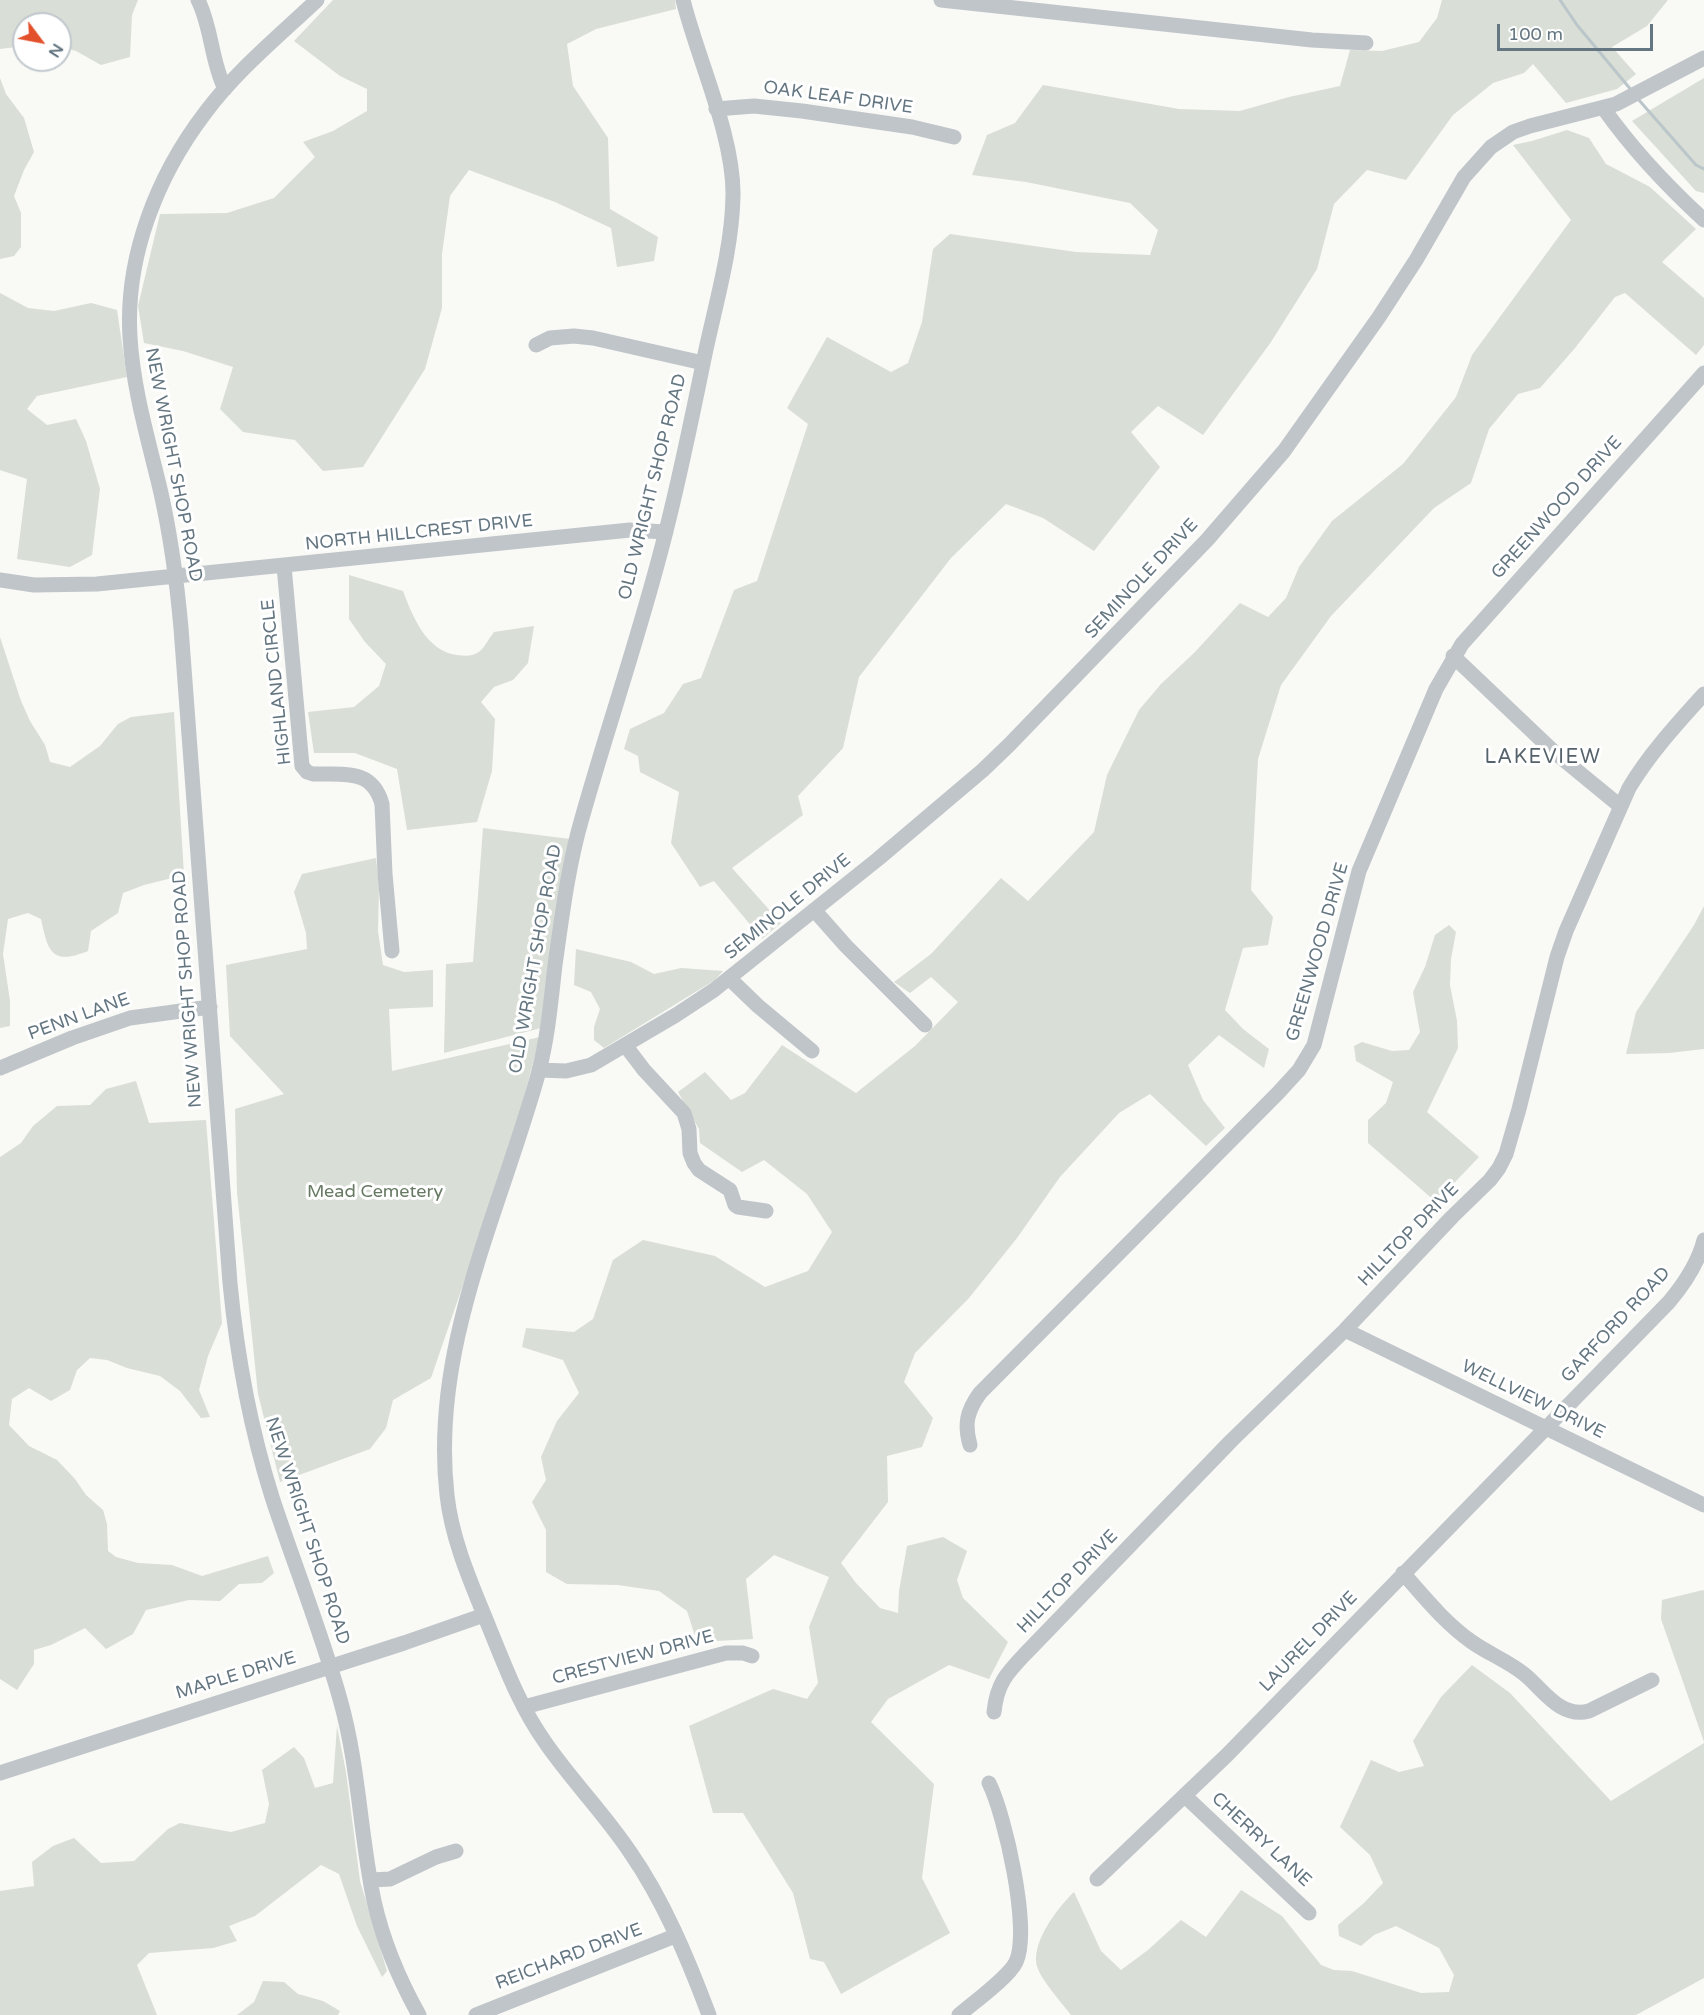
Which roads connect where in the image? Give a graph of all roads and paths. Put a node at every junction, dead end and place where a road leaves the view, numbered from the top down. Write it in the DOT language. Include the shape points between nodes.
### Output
graph roads {
  1 [pos="198,0"];
  2 [pos="317,0"];
  3 [pos="683,0"];
  4 [pos="949,0"];
  5 [pos="1366,43"];
  6 [pos="1704,58"];
  7 [pos="225,89"];
  8 [pos="716,109"];
  9 [pos="1604,109"];
  10 [pos="954,137"];
  11 [pos="1704,220"];
  12 [pos="536,345"];
  13 [pos="703,363"];
  14 [pos="1704,373"];
  15 [pos="666,532"];
  16 [pos="284,566"];
  17 [pos="176,577"];
  18 [pos="0,580"];
  19 [pos="1453,656"];
  20 [pos="1704,694"];
  21 [pos="1620,806"];
  22 [pos="815,911"];
  23 [pos="392,951"];
  24 [pos="730,979"];
  25 [pos="210,1006"];
  26 [pos="925,1026"];
  27 [pos="626,1045"];
  28 [pos="812,1051"];
  29 [pos="0,1068"];
  30 [pos="539,1070"];
  31 [pos="766,1211"];
  32 [pos="1704,1240"];
  33 [pos="1345,1330"];
  34 [pos="1545,1428"];
  35 [pos="970,1445"];
  36 [pos="1704,1505"];
  37 [pos="1403,1573"];
  38 [pos="484,1615"];
  39 [pos="752,1656"];
  40 [pos="330,1667"];
  41 [pos="1652,1680"];
  42 [pos="524,1707"];
  43 [pos="994,1712"];
  44 [pos="0,1773"];
  45 [pos="989,1783"];
  46 [pos="1185,1796"];
  47 [pos="456,1851"];
  48 [pos="1097,1879"];
  49 [pos="371,1880"];
  50 [pos="1310,1913"];
  51 [pos="675,1936"];
  52 [pos="419,2015"];
  53 [pos="476,2015"];
  54 [pos="709,2015"];
  55 [pos="959,2015"];
  1 -- 7 [label="street"];
  2 -- 7 [label="street, NEW WRIGHT SHOP ROAD"];
  3 -- 8 [label="street, OLD WRIGHT SHOP ROAD"];
  4 -- 5 [label="street"];
  6 -- 9 [label="street, SEMINOLE DRIVE"];
  7 -- 17 [label="street, NEW WRIGHT SHOP ROAD" via="184,143 158,190 139,246 131,298 134,373"];
  8 -- 10 [label="street, OAK LEAF DRIVE" via="754,106 802,111"];
  8 -- 13 [label="street, OLD WRIGHT SHOP ROAD" via="728,149 733,194 726,252"];
  9 -- 11 [label="street" via="1670,189"];
  9 -- 22 [label="street, SEMINOLE DRIVE" via="1513,132 1477,161 1366,336 1247,496 1010,745"];
  12 -- 13 [label="street" via="550,338 574,336"];
  13 -- 15 [label="street, OLD WRIGHT SHOP ROAD"];
  14 -- 19 [label="street, GREENWOOD DRIVE"];
  15 -- 16 [label="street, NORTH HILLCREST DRIVE" via="630,530"];
  15 -- 30 [label="street, OLD WRIGHT SHOP ROAD" via="572,855"];
  16 -- 17 [label="street, NORTH HILLCREST DRIVE"];
  16 -- 23 [label="street, HIGHLAND CIRCLE" via="302,766 313,774 361,777 380,795"];
  17 -- 18 [label="street, NORTH HILLCREST DRIVE" via="68,585"];
  17 -- 25 [label="street, NEW WRIGHT SHOP ROAD"];
  19 -- 21 [label="street" via="1553,751"];
  19 -- 35 [label="street, GREENWOOD DRIVE" via="1359,872 1317,1035 1307,1058 1278,1093 980,1393 966,1423"];
  20 -- 21 [label="street, HILLTOP DRIVE" via="1642,766"];
  21 -- 33 [label="street, HILLTOP DRIVE" via="1557,957 1519,1109 1499,1168"];
  22 -- 24 [label="street, SEMINOLE DRIVE"];
  22 -- 26 [label="street"];
  24 -- 27 [label="street, SEMINOLE DRIVE"];
  24 -- 28 [label="street"];
  25 -- 29 [label="street, PENN LANE" via="130,1018"];
  25 -- 40 [label="street, NEW WRIGHT SHOP ROAD" via="233,1318 247,1405 272,1497"];
  27 -- 30 [label="street, SEMINOLE DRIVE" via="591,1065"];
  27 -- 31 [label="street" via="684,1113 690,1153 699,1170 730,1190 738,1207"];
  30 -- 38 [label="street, OLD WRIGHT SHOP ROAD" via="464,1308 445,1407 449,1512"];
  32 -- 34 [label="street, GARFORD ROAD" via="1674,1296"];
  33 -- 34 [label="street, WELLVIEW DRIVE"];
  33 -- 43 [label="street, HILLTOP DRIVE" via="1231,1441 1006,1674"];
  34 -- 36 [label="street, WELLVIEW DRIVE"];
  34 -- 37 [label="street, LAUREL DRIVE"];
  37 -- 41 [label="street" via="1457,1631 1523,1673 1563,1709 1578,1713 1589,1710"];
  37 -- 46 [label="street, LAUREL DRIVE"];
  38 -- 40 [label="street, MAPLE DRIVE"];
  38 -- 42 [label="street, OLD WRIGHT SHOP ROAD"];
  39 -- 42 [label="street, CRESTVIEW DRIVE" via="726,1653"];
  40 -- 44 [label="street, MAPLE DRIVE"];
  40 -- 49 [label="street, NEW WRIGHT SHOP ROAD" via="354,1761"];
  42 -- 51 [label="street, OLD WRIGHT SHOP ROAD" via="561,1765 631,1853"];
  45 -- 55 [label="street" via="1013,1863 1019,1954 1012,1969"];
  46 -- 48 [label="street, LAUREL DRIVE"];
  46 -- 50 [label="street, CHERRY LANE"];
  47 -- 49 [label="street" via="390,1879"];
  49 -- 52 [label="street, NEW WRIGHT SHOP ROAD" via="386,1944"];
  51 -- 53 [label="street, REICHARD DRIVE"];
  51 -- 54 [label="street, OLD WRIGHT SHOP ROAD"];
}
